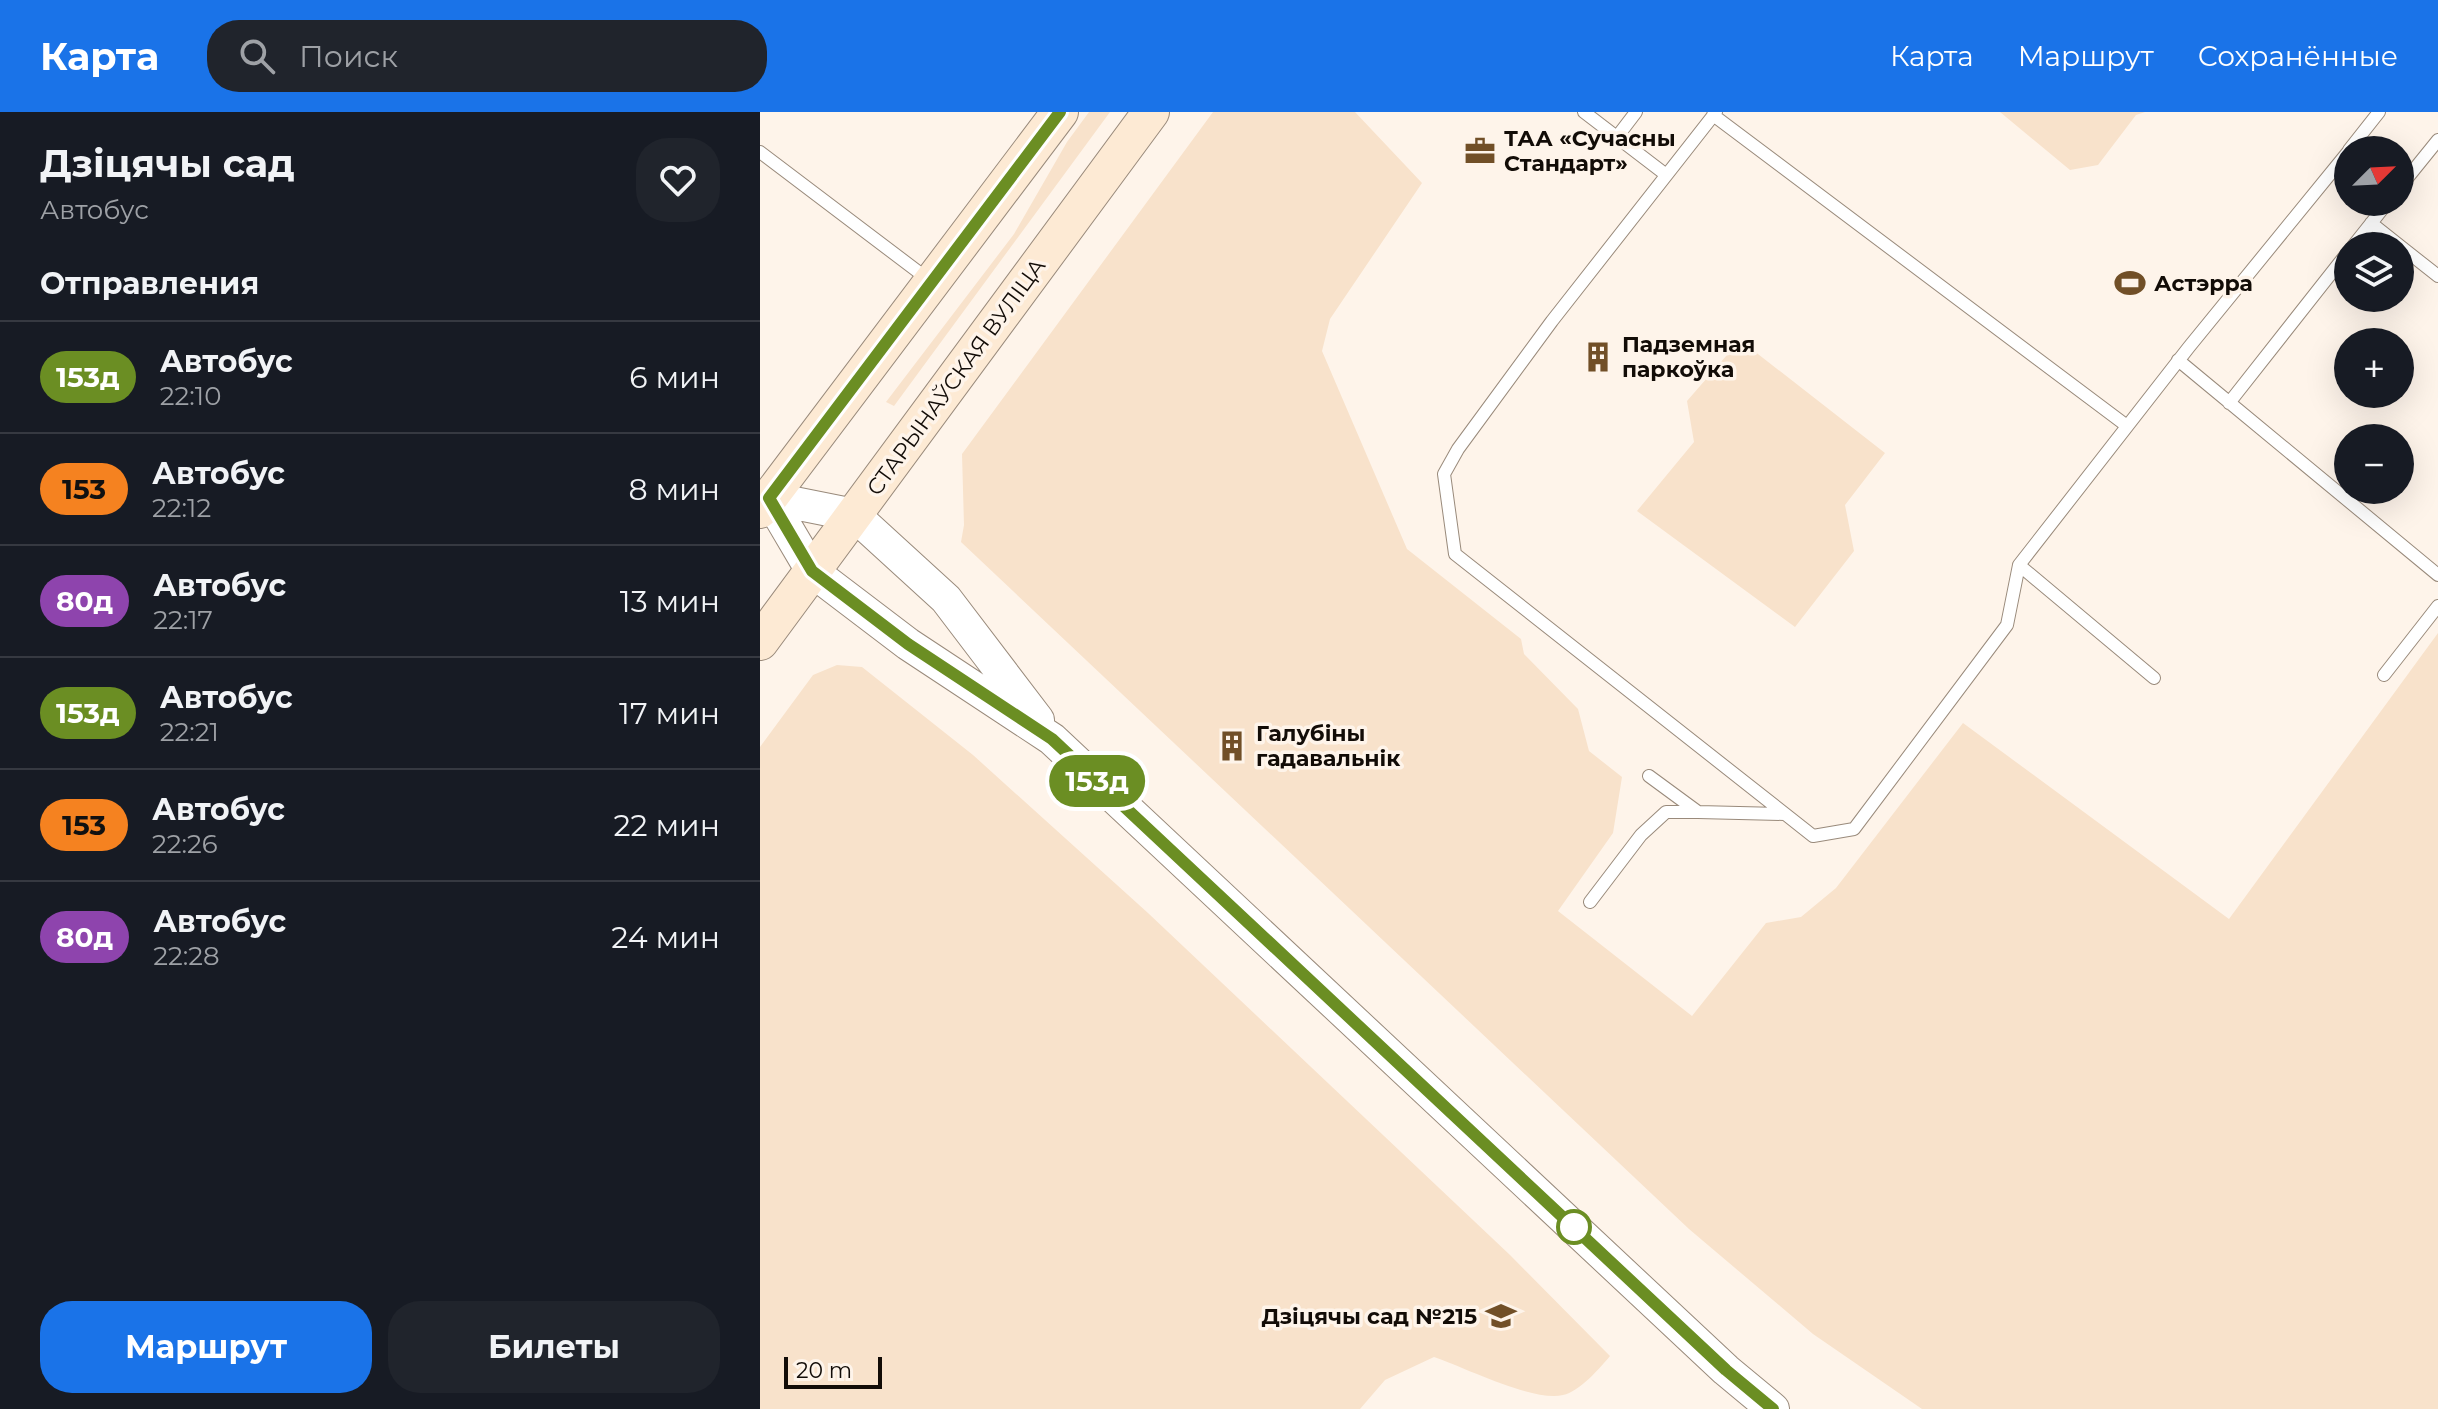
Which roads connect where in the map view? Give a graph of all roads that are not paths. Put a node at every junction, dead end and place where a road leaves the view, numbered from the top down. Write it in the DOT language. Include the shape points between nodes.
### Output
graph roads {
  1 [pos="1060,112"];
  2 [pos="1151,112"];
  3 [pos="1584,112"];
  4 [pos="1636,112"];
  5 [pos="2379,112"];
  6 [pos="1715,114"];
  7 [pos="2361,136"];
  8 [pos="1617,137"];
  9 [pos="2438,140"];
  10 [pos="760,152"];
  11 [pos="2334,169"];
  12 [pos="2414,170"];
  13 [pos="1665,174"];
  14 [pos="2377,216"];
  15 [pos="2371,223"];
  16 [pos="2364,232"];
  17 [pos="2382,232"];
  18 [pos="2414,257"];
  19 [pos="2334,270"];
  20 [pos="2438,276"];
  21 [pos="932,282"];
  22 [pos="2178,360"];
  23 [pos="2229,403"];
  24 [pos="2127,426"];
  25 [pos="764,504"];
  26 [pos="854,515"];
  27 [pos="2019,565"];
  28 [pos="812,571"];
  29 [pos="2438,575"];
  30 [pos="2438,606"];
  31 [pos="760,642"];
  32 [pos="2384,675"];
  33 [pos="2154,678"];
  34 [pos="1052,739"];
  35 [pos="1649,776"];
  36 [pos="1698,812"];
  37 [pos="1784,814"];
  38 [pos="1590,902"];
  39 [pos="1778,1408"];
  1 -- 21 [label="main road"];
  2 -- 26 [label="main road, СТАРЫНАЎСКАЯ ВУЛІЦА"];
  3 -- 8 [label="lane"];
  4 -- 8 [label="lane"];
  5 -- 7 [label="lane"];
  6 -- 13 [label="lane"];
  6 -- 24 [label="lane"];
  8 -- 13 [label="lane"];
  9 -- 12 [label="lane"];
  10 -- 21 [label="lane"];
  11 -- 22 [label="lane"];
  13 -- 37 [label="lane" via="1444,474 1455,554"];
  14 -- 15 [label="lane"];
  15 -- 16 [label="lane"];
  15 -- 17 [label="lane"];
  18 -- 20 [label="lane"];
  19 -- 23 [label="lane"];
  21 -- 25 [label="main road"];
  22 -- 23 [label="lane"];
  22 -- 24 [label="lane"];
  23 -- 29 [label="lane"];
  24 -- 27 [label="lane"];
  25 -- 26 [label="street"];
  25 -- 28 [label="street"];
  26 -- 28 [label="main road, СТАРЫНАЎСКАЯ ВУЛІЦА"];
  26 -- 34 [label="street" via="946,599"];
  27 -- 33 [label="lane"];
  27 -- 37 [label="lane" via="2007,625 1854,829 1813,836"];
  28 -- 31 [label="main road, СТАРЫНАЎСКАЯ ВУЛІЦА"];
  28 -- 34 [label="street" via="908,644"];
  30 -- 32 [label="lane"];
  34 -- 39 [label="street" via="1726,1370"];
  35 -- 36 [label="lane"];
  36 -- 37 [label="lane"];
  36 -- 38 [label="lane" via="1666,812 1641,835"];
}
